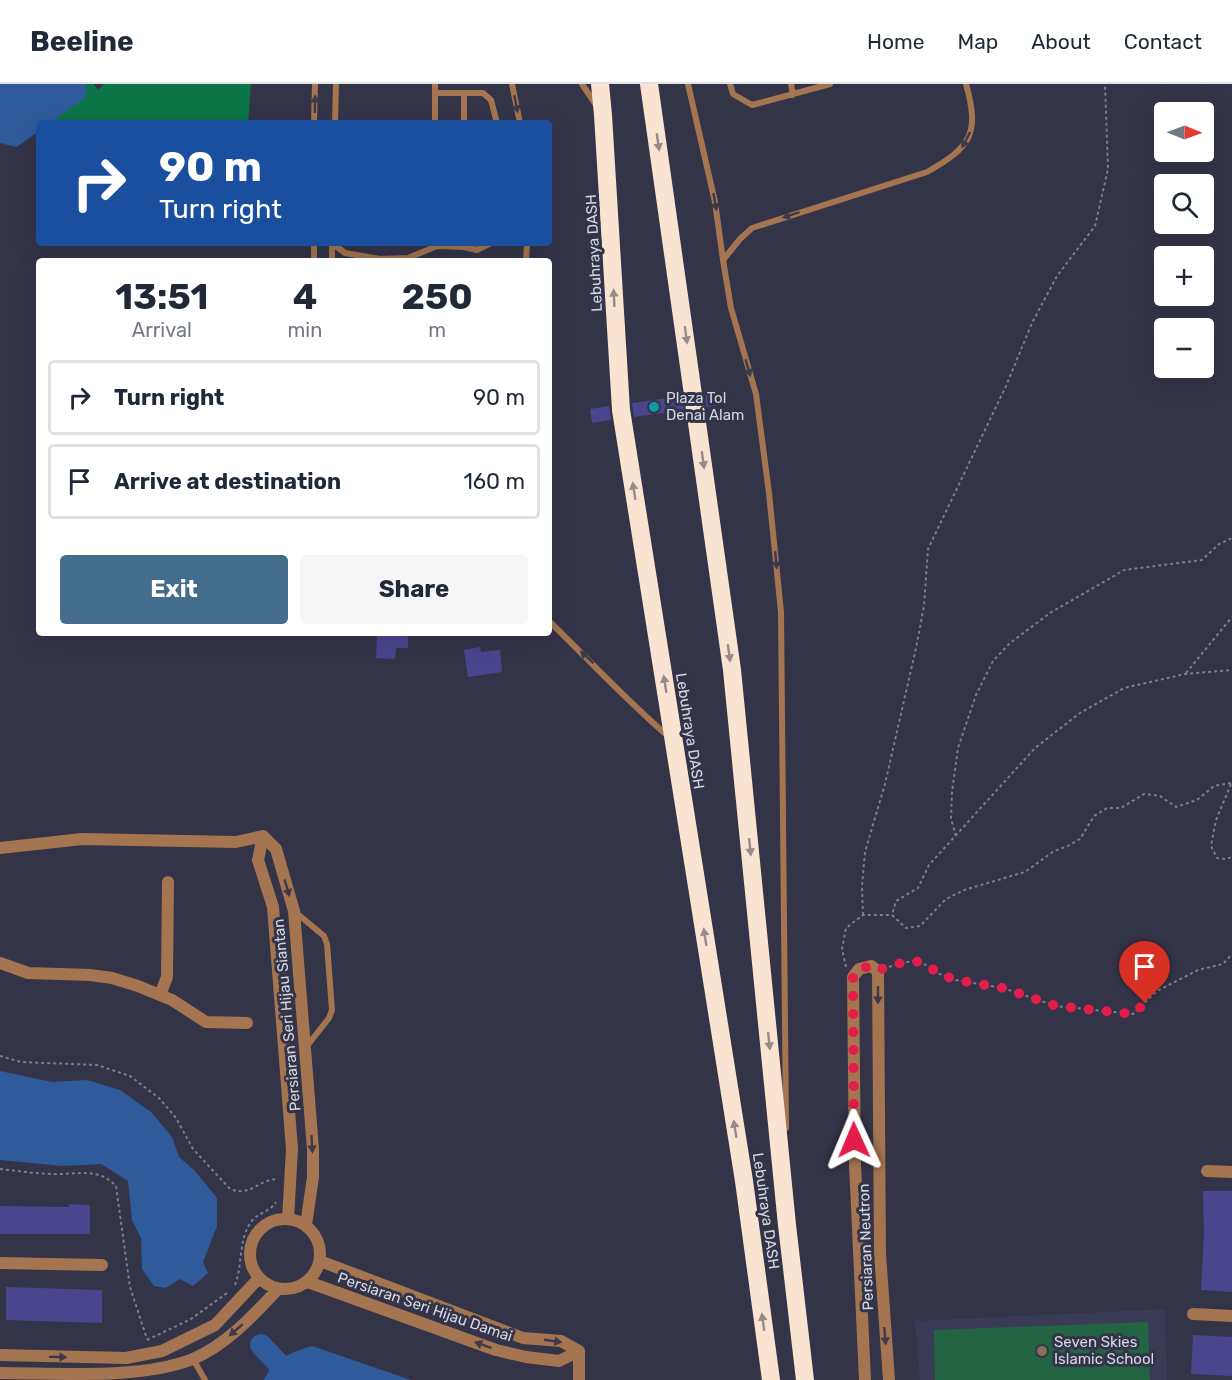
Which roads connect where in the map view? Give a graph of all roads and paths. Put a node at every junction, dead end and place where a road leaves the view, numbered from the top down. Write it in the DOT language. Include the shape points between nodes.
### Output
graph roads {
  1 [pos="315,84"];
  2 [pos="336,84"];
  3 [pos="435,84"];
  4 [pos="512,84"];
  5 [pos="582,84"];
  6 [pos="600,84"];
  7 [pos="650,84"];
  8 [pos="688,84"];
  9 [pos="729,84"];
  10 [pos="791,84"];
  11 [pos="830,84"];
  12 [pos="966,84"];
  13 [pos="1105,84"];
  14 [pos="435,93"];
  15 [pos="464,94"];
  16 [pos="794,95"];
  17 [pos="603,115"];
  18 [pos="315,120"];
  19 [pos="335,120"];
  20 [pos="435,120"];
  21 [pos="464,120"];
  22 [pos="496,120"];
  23 [pos="519,120"];
  24 [pos="336,246"];
  25 [pos="435,246"];
  26 [pos="467,246"];
  27 [pos="484,246"];
  28 [pos="374,258"];
  29 [pos="408,258"];
  30 [pos="723,260"];
  31 [pos="1232,538"];
  32 [pos="1232,617"];
  33 [pos="552,624"];
  34 [pos="1232,670"];
  35 [pos="1185,674"];
  36 [pos="674,742"];
  37 [pos="1232,782"];
  38 [pos="263,836"];
  39 [pos="956,836"];
  40 [pos="0,848"];
  41 [pos="1232,856"];
  42 [pos="168,882"];
  43 [pos="294,910"];
  44 [pos="864,915"];
  45 [pos="892,915"];
  46 [pos="1232,954"];
  47 [pos="0,963"];
  48 [pos="878,970"];
  49 [pos="853,977"];
  50 [pos="160,995"];
  51 [pos="247,1023"];
  52 [pos="305,1048"];
  53 [pos="0,1056"];
  54 [pos="786,1130"];
  55 [pos="786,1142"];
  56 [pos="0,1169"];
  57 [pos="1207,1171"];
  58 [pos="1232,1172"];
  59 [pos="281,1179"];
  60 [pos="279,1197"];
  61 [pos="288,1219"];
  62 [pos="306,1225"];
  63 [pos="787,1225"];
  64 [pos="320,1261"];
  65 [pos="0,1263"];
  66 [pos="102,1265"];
  67 [pos="259,1278"];
  68 [pos="308,1282"];
  69 [pos="278,1289"];
  70 [pos="1193,1314"];
  71 [pos="1232,1316"];
  72 [pos="147,1339"];
  73 [pos="579,1351"];
  74 [pos="152,1353"];
  75 [pos="0,1355"];
  76 [pos="193,1359"];
  77 [pos="0,1373"];
  78 [pos="205,1380"];
  79 [pos="579,1380"];
  80 [pos="771,1380"];
  81 [pos="806,1380"];
  82 [pos="865,1380"];
  83 [pos="889,1380"];
  18 -- 1 [label="lane, one-way"];
  2 -- 19 [label="lane"];
  3 -- 14 [label="lane"];
  4 -- 23 [label="lane, one-way"];
  5 -- 17 [label="lane"];
  6 -- 17 [label="highway, Lebuhraya DASH"];
  7 -- 63 [label="highway, Lebuhraya DASH, one-way" via="732,670"];
  8 -- 30 [label="lane, one-way" via="715,202"];
  9 -- 16 [label="lane" via="733,94 752,105"];
  10 -- 16 [label="lane"];
  11 -- 16 [label="lane"];
  12 -- 30 [label="lane, one-way" via="973,108 972,128 965,145 953,157 927,172 752,228"];
  13 -- 44 [label="path" via="1108,169 1095,226 1057,276 1032,323 928,549 916,648 866,852 861,886"];
  14 -- 15 [label="lane"];
  14 -- 20 [label="lane"];
  15 -- 21 [label="lane"];
  15 -- 22 [label="lane" via="483,93 491,100"];
  36 -- 17 [label="highway, Lebuhraya DASH, one-way" via="621,410"];
  24 -- 28 [label="lane" via="345,253"];
  25 -- 29 [label="lane"];
  26 -- 27 [label="lane" via="477,250"];
  30 -- 54 [label="lane, one-way" via="730,308 756,394 781,612"];
  31 -- 39 [label="path" via="1202,560 1124,570 1050,613 1010,643 993,662 976,695 958,748 951,819"];
  32 -- 35 [label="path"];
  36 -- 33 [label="lane, one-way"];
  34 -- 35 [label="path"];
  35 -- 39 [label="path" via="1124,688 1080,713 1035,748"];
  80 -- 36 [label="highway, Lebuhraya DASH, one-way" via="744,1181"];
  37 -- 41 [label="path" via="1216,820 1211,846 1217,858"];
  37 -- 45 [label="path" via="1214,786 1197,800 1176,807 1160,796 1143,794 1121,808 1107,808 1094,816 1080,839 1024,872 946,898 920,926 906,928"];
  38 -- 40 [label="street" via="236,842 82,839"];
  38 -- 43 [label="street, Persiaran Seri Hijau Siantan, one-way" via="276,849"];
  38 -- 61 [label="street, Persiaran Seri Hijau Siantan" via="258,860 273,907 292,1149"];
  39 -- 45 [label="path" via="929,866 918,888 896,901"];
  42 -- 50 [label="street" via="167,977"];
  43 -- 52 [label="street, Persiaran Seri Hijau Siantan"];
  43 -- 52 [label="lane" via="324,936 330,979 332,1010"];
  44 -- 45 [label="path"];
  44 -- 49 [label="path" via="846,928 842,949 845,967"];
  46 -- 48 [label="path" via="1222,964 1198,970 1157,991 1133,1014 1056,1006 1003,988 956,980 915,961"];
  47 -- 50 [label="street" via="28,973 112,978"];
  48 -- 49 [label="street" via="871,966 859,969"];
  48 -- 83 [label="street, Persiaran Neutron, one-way" via="880,1254"];
  49 -- 82 [label="street, Persiaran Neutron" via="855,1164"];
  50 -- 51 [label="street" via="206,1022"];
  52 -- 62 [label="street, Persiaran Seri Hijau Siantan, one-way" via="313,1149"];
  53 -- 59 [label="path" via="21,1062 97,1065 130,1076 159,1098 176,1118 193,1149 230,1188 246,1192 263,1182"];
  55 -- 63 [label="lane"];
  56 -- 72 [label="path" via="86,1172 108,1177 116,1186 130,1287"];
  57 -- 58 [label="street"];
  60 -- 72 [label="path" via="273,1207 253,1219 243,1235 235,1285 191,1319"];
  61 -- 62 [label="street"];
  61 -- 67 [label="street" via="276,1219 256,1233 250,1256"];
  62 -- 64 [label="street" via="317,1238"];
  63 -- 81 [label="highway, Lebuhraya DASH"];
  64 -- 68 [label="street"];
  64 -- 73 [label="street, Persiaran Seri Hijau Damai, one-way" via="523,1338 561,1341"];
  65 -- 66 [label="street"];
  67 -- 69 [label="street"];
  67 -- 74 [label="street" via="215,1325"];
  68 -- 69 [label="street" via="289,1290"];
  73 -- 68 [label="street, Persiaran Seri Hijau Damai, one-way" via="559,1361 496,1350"];
  69 -- 76 [label="street, one-way" via="225,1339"];
  70 -- 71 [label="street"];
  72 -- 74 [label="path"];
  73 -- 79 [label="street"];
  75 -- 74 [label="street, one-way" via="126,1358"];
  76 -- 77 [label="street" via="134,1374"];
  76 -- 78 [label="lane"];
}
